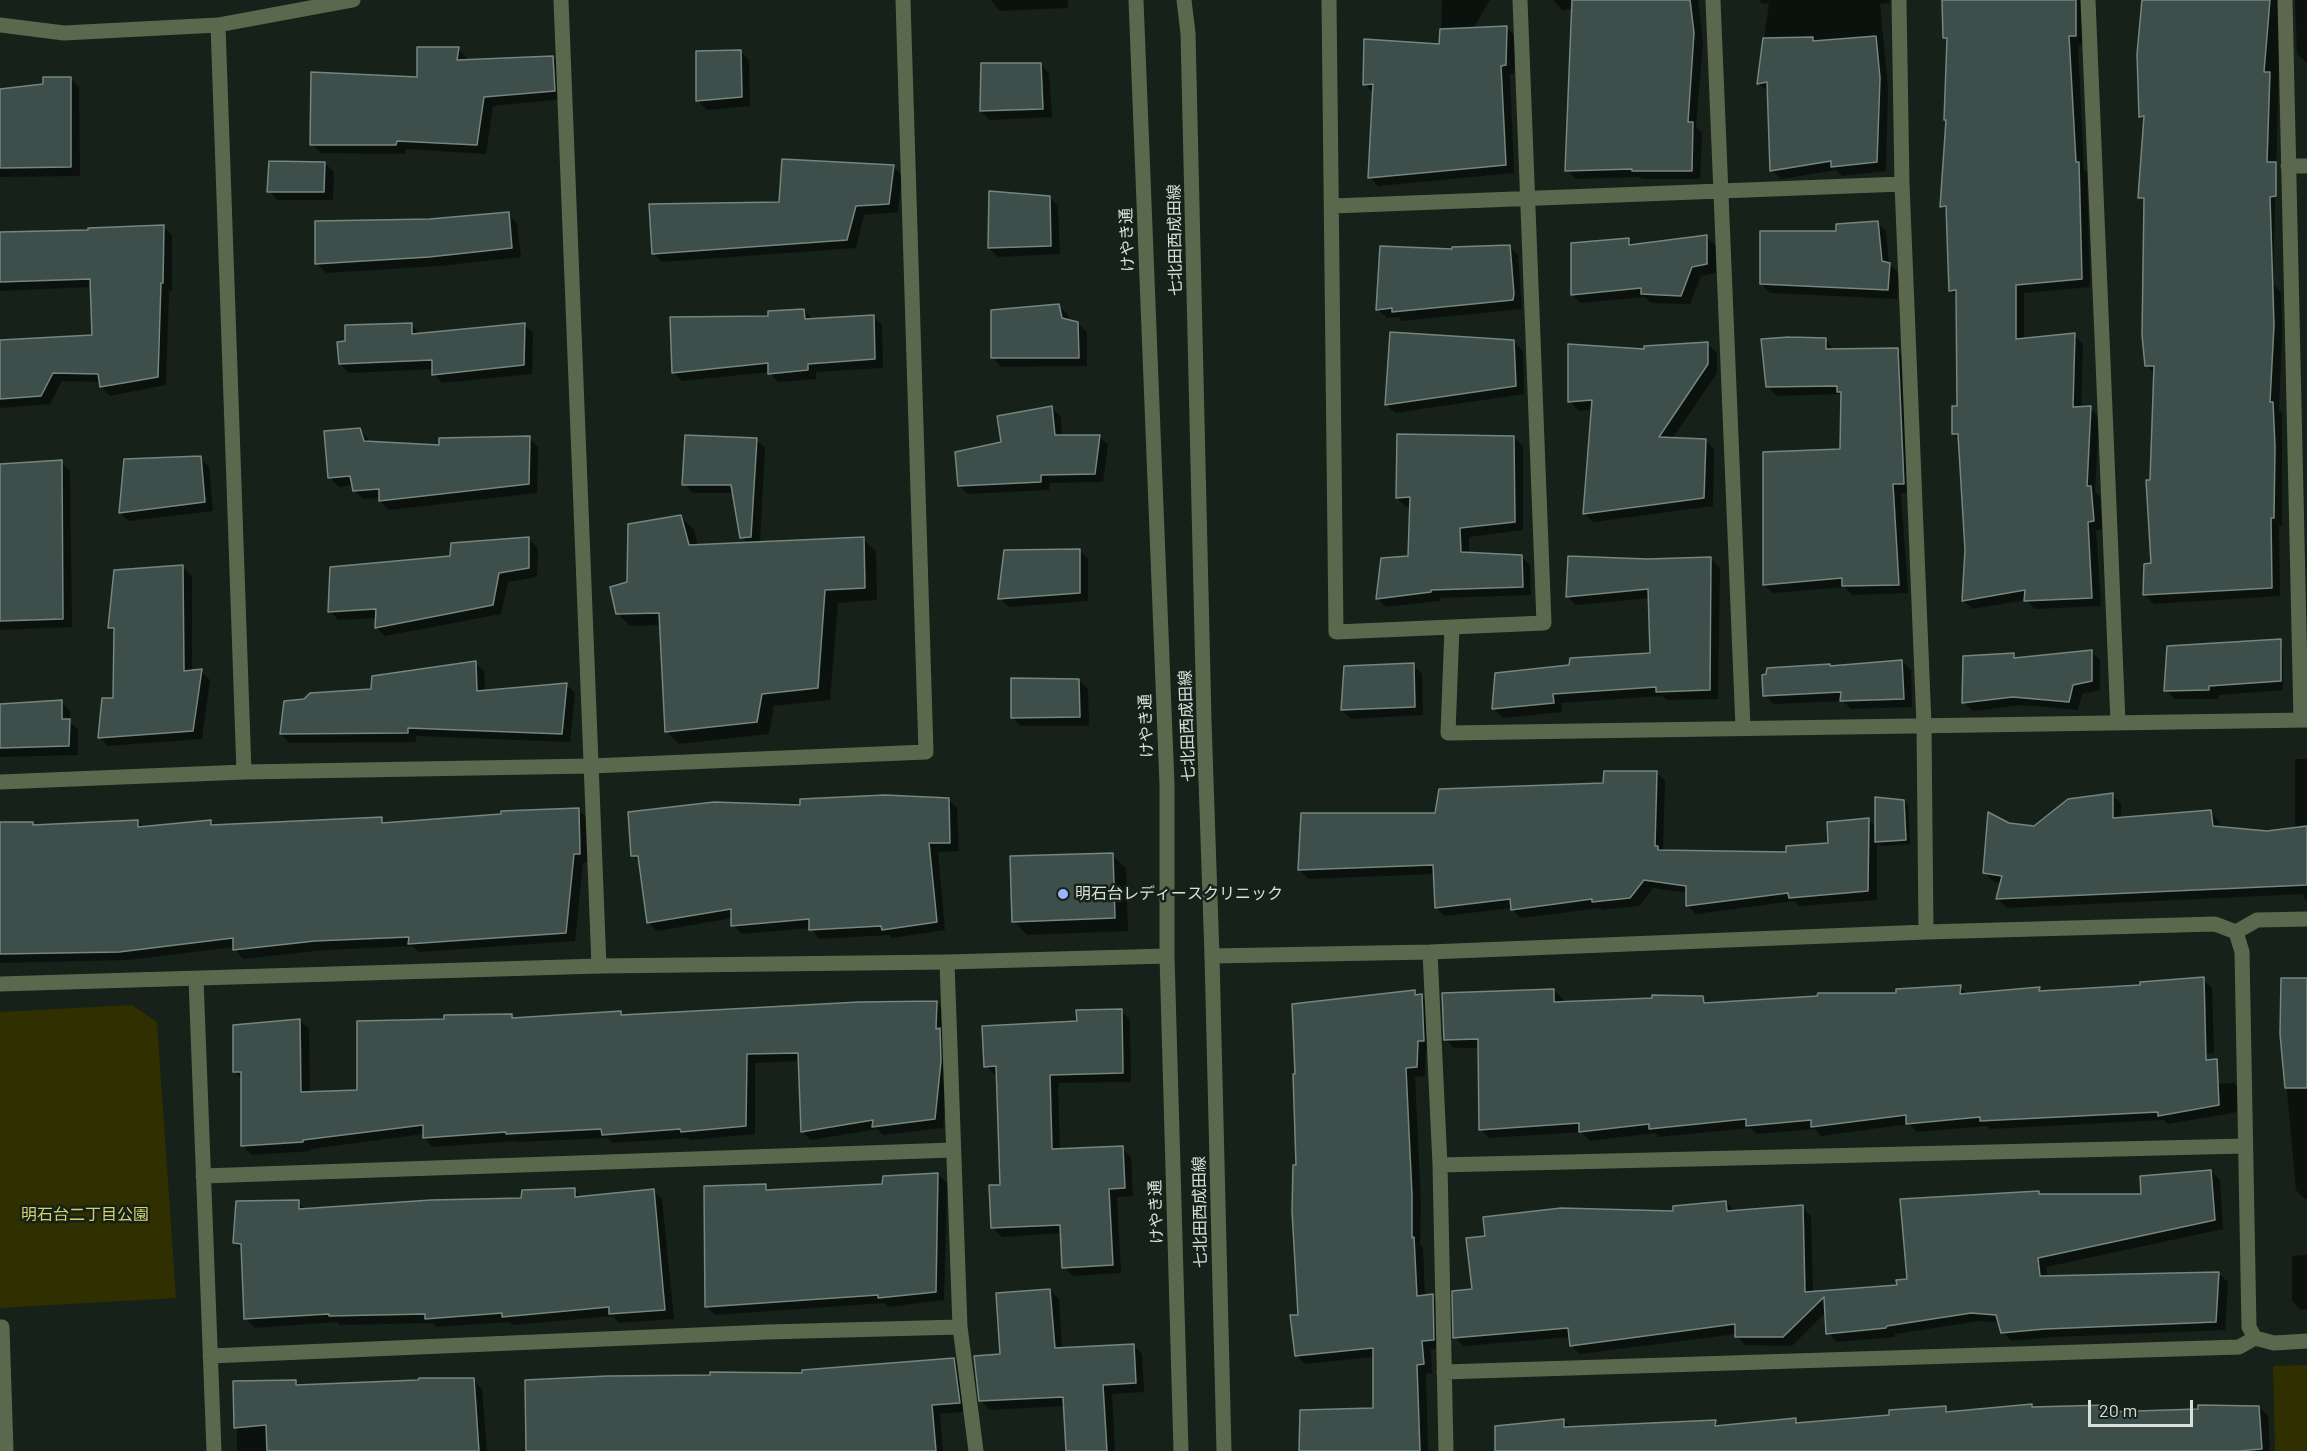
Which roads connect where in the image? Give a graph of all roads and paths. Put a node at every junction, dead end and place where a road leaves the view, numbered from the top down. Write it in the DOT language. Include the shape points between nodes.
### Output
graph roads {
  1 [pos="353,0"];
  2 [pos="561,0"];
  3 [pos="903,0"];
  4 [pos="1136,0"];
  5 [pos="1184,0"];
  6 [pos="1329,0"];
  7 [pos="1520,0"];
  8 [pos="1713,0"];
  9 [pos="1899,0"];
  10 [pos="2088,0"];
  11 [pos="2285,0"];
  12 [pos="0,25"];
  13 [pos="218,25"];
  14 [pos="2288,166"];
  15 [pos="2307,166"];
  16 [pos="1902,184"];
  17 [pos="1721,191"];
  18 [pos="1528,198"];
  19 [pos="1333,206"];
  20 [pos="1452,627"];
  21 [pos="2304,720"];
  22 [pos="2118,723"];
  23 [pos="1924,726"];
  24 [pos="1743,728"];
  25 [pos="591,766"];
  26 [pos="244,772"];
  27 [pos="0,782"];
  28 [pos="2307,919"];
  29 [pos="1926,932"];
  30 [pos="2236,932"];
  31 [pos="1430,952"];
  32 [pos="1167,956"];
  33 [pos="1212,956"];
  34 [pos="947,962"];
  35 [pos="599,966"];
  36 [pos="196,979"];
  37 [pos="0,984"];
  38 [pos="2245,1146"];
  39 [pos="953,1150"];
  40 [pos="1440,1165"];
  41 [pos="203,1176"];
  42 [pos="0,1327"];
  43 [pos="960,1327"];
  44 [pos="2254,1338"];
  45 [pos="2307,1341"];
  46 [pos="210,1356"];
  47 [pos="1444,1372"];
  48 [pos="6,1451"];
  49 [pos="214,1451"];
  50 [pos="976,1451"];
  51 [pos="1181,1451"];
  52 [pos="1224,1451"];
  53 [pos="1446,1451"];
  1 -- 13 [label="street"];
  2 -- 25 [label="street"];
  3 -- 25 [label="street" via="926,752"];
  4 -- 32 [label="street, けやき通" via="1167,784"];
  5 -- 33 [label="street, 七北田西成田線" via="1188,33"];
  6 -- 19 [label="street"];
  7 -- 18 [label="street"];
  8 -- 17 [label="street"];
  9 -- 16 [label="street"];
  10 -- 22 [label="street"];
  11 -- 14 [label="street"];
  12 -- 13 [label="street" via="64,33"];
  13 -- 26 [label="street"];
  14 -- 15 [label="street"];
  14 -- 21 [label="street"];
  16 -- 17 [label="street"];
  16 -- 23 [label="street"];
  17 -- 18 [label="street"];
  17 -- 24 [label="street"];
  18 -- 19 [label="street"];
  18 -- 20 [label="street" via="1544,623"];
  19 -- 20 [label="street" via="1336,632"];
  20 -- 24 [label="street" via="1448,733"];
  21 -- 22 [label="street"];
  22 -- 23 [label="street"];
  23 -- 24 [label="street"];
  23 -- 29 [label="street"];
  25 -- 26 [label="street"];
  25 -- 35 [label="street"];
  26 -- 27 [label="street"];
  28 -- 30 [label="street" via="2257,920"];
  29 -- 30 [label="street" via="2215,924"];
  29 -- 31 [label="street"];
  30 -- 38 [label="street" via="2242,952"];
  31 -- 33 [label="street"];
  31 -- 40 [label="street"];
  32 -- 34 [label="street"];
  32 -- 51 [label="street, けやき通"];
  33 -- 52 [label="street, 七北田西成田線"];
  34 -- 35 [label="street"];
  34 -- 39 [label="street"];
  35 -- 36 [label="street"];
  36 -- 37 [label="street"];
  36 -- 41 [label="street"];
  38 -- 40 [label="street"];
  38 -- 44 [label="street" via="2249,1327"];
  39 -- 41 [label="street"];
  39 -- 43 [label="street"];
  40 -- 47 [label="street"];
  41 -- 46 [label="street"];
  42 -- 48 [label="street"];
  43 -- 46 [label="street"];
  43 -- 50 [label="street"];
  44 -- 45 [label="street" via="2274,1343"];
  44 -- 47 [label="street" via="2239,1347"];
  46 -- 49 [label="street"];
  47 -- 53 [label="street"];
}
